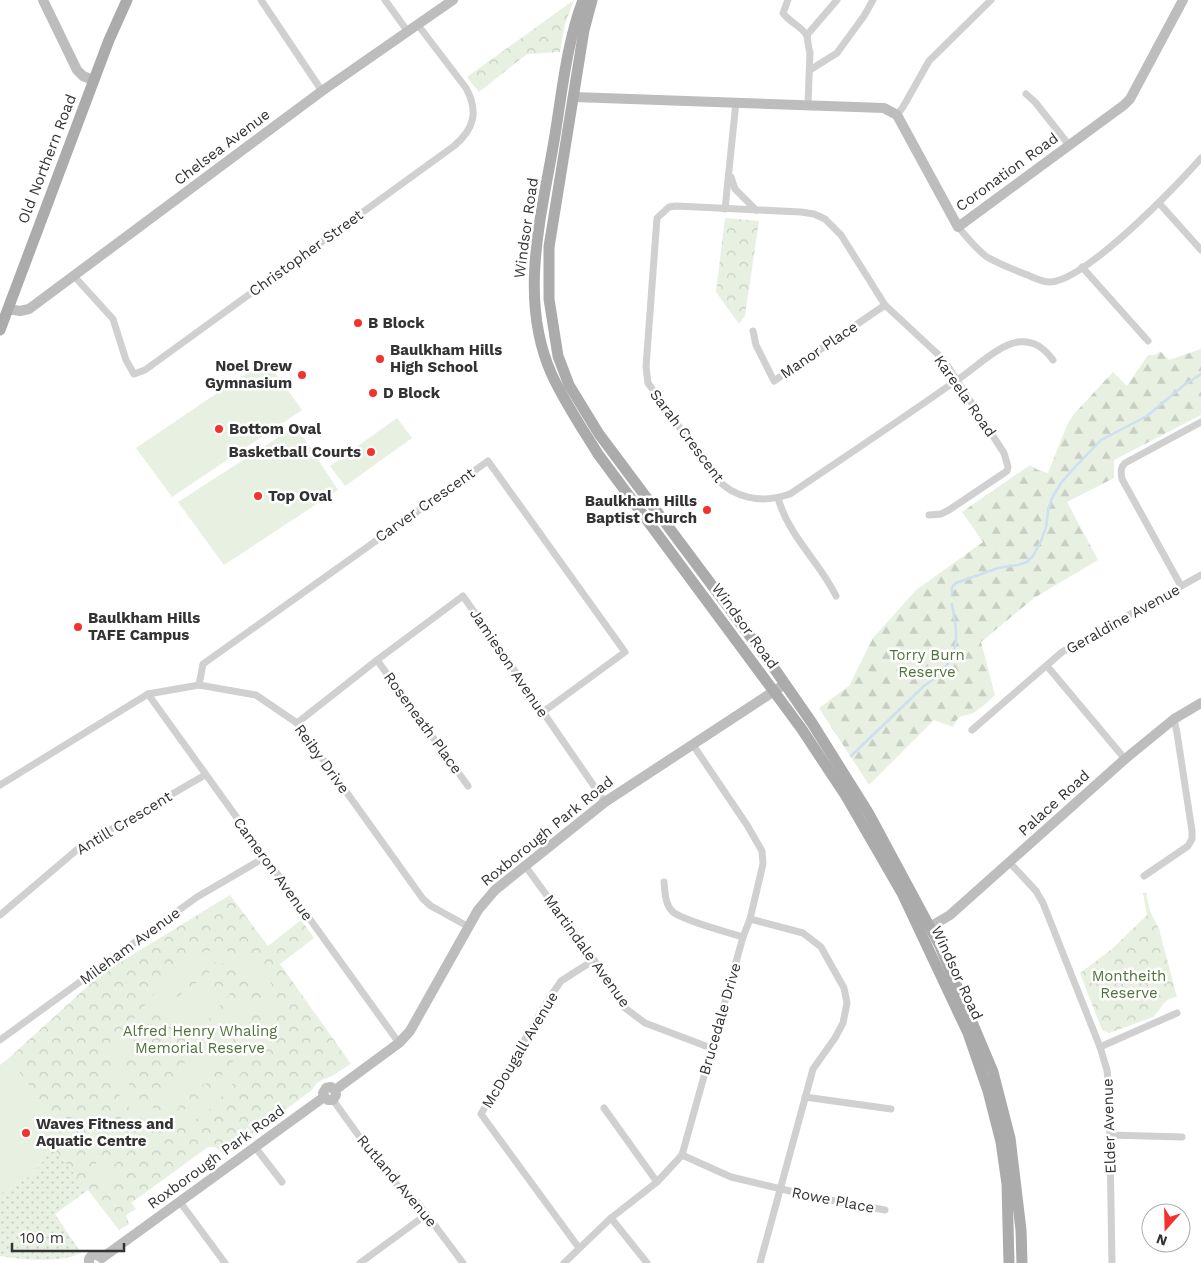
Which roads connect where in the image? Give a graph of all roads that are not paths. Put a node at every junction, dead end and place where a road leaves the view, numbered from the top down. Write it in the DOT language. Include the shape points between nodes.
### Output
graph roads {
  1 [pos="43,0"];
  2 [pos="127,0"];
  3 [pos="261,0"];
  4 [pos="385,0"];
  5 [pos="453,0"];
  6 [pos="583,0"];
  7 [pos="592,0"];
  8 [pos="788,0"];
  9 [pos="837,0"];
  10 [pos="873,0"];
  11 [pos="991,0"];
  12 [pos="1183,0"];
  13 [pos="418,25"];
  14 [pos="408,32"];
  15 [pos="806,36"];
  16 [pos="810,70"];
  17 [pos="93,80"];
  18 [pos="322,91"];
  19 [pos="1026,94"];
  20 [pos="561,96"];
  21 [pos="574,97"];
  22 [pos="736,102"];
  23 [pos="808,104"];
  24 [pos="897,115"];
  25 [pos="1069,145"];
  26 [pos="1201,158"];
  27 [pos="730,174"];
  28 [pos="1158,203"];
  29 [pos="725,209"];
  30 [pos="756,210"];
  31 [pos="958,227"];
  32 [pos="1201,250"];
  33 [pos="1082,267"];
  34 [pos="74,276"];
  35 [pos="885,305"];
  36 [pos="8,309"];
  37 [pos="0,330"];
  38 [pos="753,330"];
  39 [pos="1148,341"];
  40 [pos="1053,360"];
  41 [pos="957,380"];
  42 [pos="1201,422"];
  43 [pos="778,498"];
  44 [pos="929,515"];
  45 [pos="1201,575"];
  46 [pos="1181,586"];
  47 [pos="836,596"];
  48 [pos="377,660"];
  49 [pos="1047,666"];
  50 [pos="785,684"];
  51 [pos="199,685"];
  52 [pos="774,690"];
  53 [pos="148,694"];
  54 [pos="1201,703"];
  55 [pos="543,712"];
  56 [pos="1174,719"];
  57 [pos="297,723"];
  58 [pos="972,730"];
  59 [pos="693,745"];
  60 [pos="1125,759"];
  61 [pos="205,775"];
  62 [pos="0,785"];
  63 [pos="468,786"];
  64 [pos="605,802"];
  65 [pos="264,858"];
  66 [pos="1010,863"];
  67 [pos="526,866"];
  68 [pos="1144,876"];
  69 [pos="664,882"];
  70 [pos="0,914"];
  71 [pos="750,919"];
  72 [pos="469,927"];
  73 [pos="930,927"];
  74 [pos="743,937"];
  75 [pos="594,960"];
  76 [pos="1177,1013"];
  77 [pos="0,1040"];
  78 [pos="399,1043"];
  79 [pos="1100,1047"];
  80 [pos="711,1048"];
  81 [pos="330,1096"];
  82 [pos="805,1097"];
  83 [pos="604,1108"];
  84 [pos="891,1109"];
  85 [pos="1109,1135"];
  86 [pos="1182,1137"];
  87 [pos="255,1147"];
  88 [pos="682,1155"];
  89 [pos="282,1182"];
  90 [pos="657,1182"];
  91 [pos="780,1190"];
  92 [pos="180,1202"];
  93 [pos="885,1210"];
  94 [pos="427,1214"];
  95 [pos="611,1218"];
  96 [pos="579,1248"];
  97 [pos="102,1261"];
  98 [pos="89,1263"];
  99 [pos="225,1263"];
  100 [pos="360,1263"];
  101 [pos="463,1263"];
  102 [pos="564,1263"];
  103 [pos="647,1263"];
  104 [pos="760,1263"];
  105 [pos="1009,1263"];
  106 [pos="1022,1263"];
  107 [pos="1112,1263"];
  1 -- 17 [label="street" via="77,70"];
  2 -- 17 [label="main road, Old Northern Road"];
  3 -- 18 [label="street"];
  4 -- 14 [label="street"];
  5 -- 13 [label="street, Chelsea Avenue"];
  6 -- 20 [label="main road, Windsor Road" via="571,40"];
  7 -- 21 [label="main road, Windsor Road"];
  8 -- 15 [label="street" via="783,13"];
  9 -- 15 [label="street"];
  10 -- 16 [label="street" via="837,53"];
  11 -- 24 [label="street" via="929,61"];
  12 -- 25 [label="street, Coronation Road" via="1130,98"];
  13 -- 14 [label="street, Chelsea Avenue"];
  13 -- 34 [label="street, Christopher Street" via="472,99 473,123 454,146 145,370 134,374 126,360 114,319"];
  14 -- 18 [label="street, Chelsea Avenue"];
  15 -- 16 [label="street"];
  16 -- 23 [label="street"];
  17 -- 36 [label="main road, Old Northern Road"];
  18 -- 34 [label="street, Chelsea Avenue"];
  19 -- 25 [label="street"];
  20 -- 21 [label="main road"];
  20 -- 52 [label="main road, Windsor Road" via="533,278 542,345 552,374 598,454"];
  21 -- 22 [label="street"];
  21 -- 50 [label="main road, Windsor Road" via="549,246 549,298 558,356 569,384 599,434"];
  22 -- 23 [label="street"];
  22 -- 27 [label="street"];
  23 -- 24 [label="street" via="884,108"];
  24 -- 31 [label="street, Coronation Road"];
  25 -- 31 [label="street, Coronation Road"];
  26 -- 28 [label="street"];
  27 -- 29 [label="street"];
  27 -- 30 [label="street" via="735,189"];
  28 -- 32 [label="street"];
  28 -- 33 [label="street" via="1124,236"];
  29 -- 30 [label="street, Kareela Road"];
  29 -- 43 [label="street, Sarah Crescent" via="669,207 657,218 646,375 654,392 721,484 752,498"];
  30 -- 35 [label="street, Kareela Road" via="801,212 825,219 841,235"];
  31 -- 33 [label="street" via="985,256 1043,281 1059,280"];
  33 -- 39 [label="street"];
  34 -- 36 [label="street, Chelsea Avenue" via="29,309 20,312"];
  35 -- 38 [label="street, Manor Place" via="774,381 756,346"];
  35 -- 41 [label="street, Kareela Road" via="943,359"];
  36 -- 37 [label="main road, Old Northern Road"];
  40 -- 41 [label="street, Sarah Crescent" via="1045,349 1036,344 1018,342 1005,346"];
  41 -- 43 [label="street, Sarah Crescent" via="790,494"];
  41 -- 44 [label="street, Kareela Road" via="1004,453 1007,471 949,510"];
  42 -- 46 [label="street" via="1122,467 1122,479"];
  43 -- 47 [label="street" via="788,526"];
  45 -- 46 [label="street, Geraldine Avenue"];
  46 -- 49 [label="street, Geraldine Avenue" via="1070,647"];
  48 -- 55 [label="street, Jamieson Avenue" via="463,596"];
  48 -- 57 [label="street, Jamieson Avenue"];
  48 -- 63 [label="street, Roseneath Place"];
  49 -- 58 [label="street, Geraldine Avenue"];
  49 -- 60 [label="street"];
  50 -- 52 [label="street, Roxborough Park Road"];
  50 -- 73 [label="main road, Windsor Road" via="869,814"];
  51 -- 53 [label="street, Reiby Drive"];
  51 -- 55 [label="street, Carver Crescent" via="203,664 488,460 624,652"];
  51 -- 57 [label="street, Reiby Drive" via="256,695"];
  52 -- 59 [label="street, Roxborough Park Road"];
  52 -- 105 [label="main road, Windsor Road" via="846,796 902,893 968,1033 1001,1142 1007,1184"];
  53 -- 61 [label="street, Cameron Avenue"];
  53 -- 62 [label="street, Reiby Drive"];
  54 -- 56 [label="street, Palace Road"];
  55 -- 64 [label="street, Jamieson Avenue"];
  56 -- 60 [label="street, Palace Road"];
  56 -- 68 [label="street" via="1192,839 1188,846"];
  57 -- 72 [label="street, Reiby Drive" via="423,899"];
  59 -- 64 [label="street, Roxborough Park Road"];
  59 -- 71 [label="street, Brucedale Drive" via="762,851 763,864"];
  60 -- 66 [label="street, Palace Road"];
  61 -- 65 [label="street, Cameron Avenue"];
  61 -- 70 [label="street, Antill Crescent" via="79,848"];
  64 -- 67 [label="street, Roxborough Park Road"];
  65 -- 77 [label="street, Mileham Avenue" via="198,897"];
  65 -- 78 [label="street, Cameron Avenue"];
  66 -- 73 [label="street, Palace Road" via="950,915"];
  66 -- 79 [label="street, Elder Avenue" via="1043,903"];
  67 -- 72 [label="street, Roxborough Park Road" via="484,902"];
  67 -- 75 [label="street, Martindale Avenue"];
  69 -- 74 [label="street" via="666,900 672,911 686,919"];
  71 -- 74 [label="street, Brucedale Drive"];
  71 -- 82 [label="street" via="803,933 821,946 844,988 843,1023 813,1069"];
  72 -- 78 [label="street, Roxborough Park Road" via="415,1024"];
  73 -- 106 [label="main road, Windsor Road" via="993,1072 1010,1138 1022,1230"];
  74 -- 80 [label="street, Brucedale Drive"];
  75 -- 80 [label="street, Martindale Avenue" via="625,1008 645,1023"];
  75 -- 96 [label="street, McDougall Avenue" via="561,982 481,1114"];
  76 -- 79 [label="street"];
  78 -- 81 [label="street, Roxborough Park Road"];
  79 -- 85 [label="street, Elder Avenue" via="1109,1088"];
  80 -- 88 [label="street, Brucedale Drive"];
  81 -- 87 [label="street, Roxborough Park Road"];
  81 -- 94 [label="street, Rutland Avenue" via="382,1168"];
  82 -- 84 [label="street"];
  82 -- 91 [label="street"];
  83 -- 90 [label="street"];
  85 -- 86 [label="street"];
  85 -- 107 [label="street, Elder Avenue"];
  87 -- 89 [label="street"];
  87 -- 92 [label="street, Roxborough Park Road"];
  88 -- 90 [label="street, Brucedale Drive"];
  88 -- 91 [label="street, Rowe Place" via="731,1177"];
  90 -- 95 [label="street, Brucedale Drive"];
  91 -- 93 [label="street, Rowe Place"];
  91 -- 104 [label="street"];
  92 -- 97 [label="street, Roxborough Park Road"];
  92 -- 99 [label="street"];
  94 -- 100 [label="street"];
  94 -- 101 [label="street, Rutland Avenue"];
  95 -- 96 [label="street, Brucedale Drive"];
  95 -- 103 [label="street"];
  96 -- 102 [label="street, Brucedale Drive"];
  97 -- 98 [label="street, Roxborough Park Road" via="97,1254 92,1255"];
}
